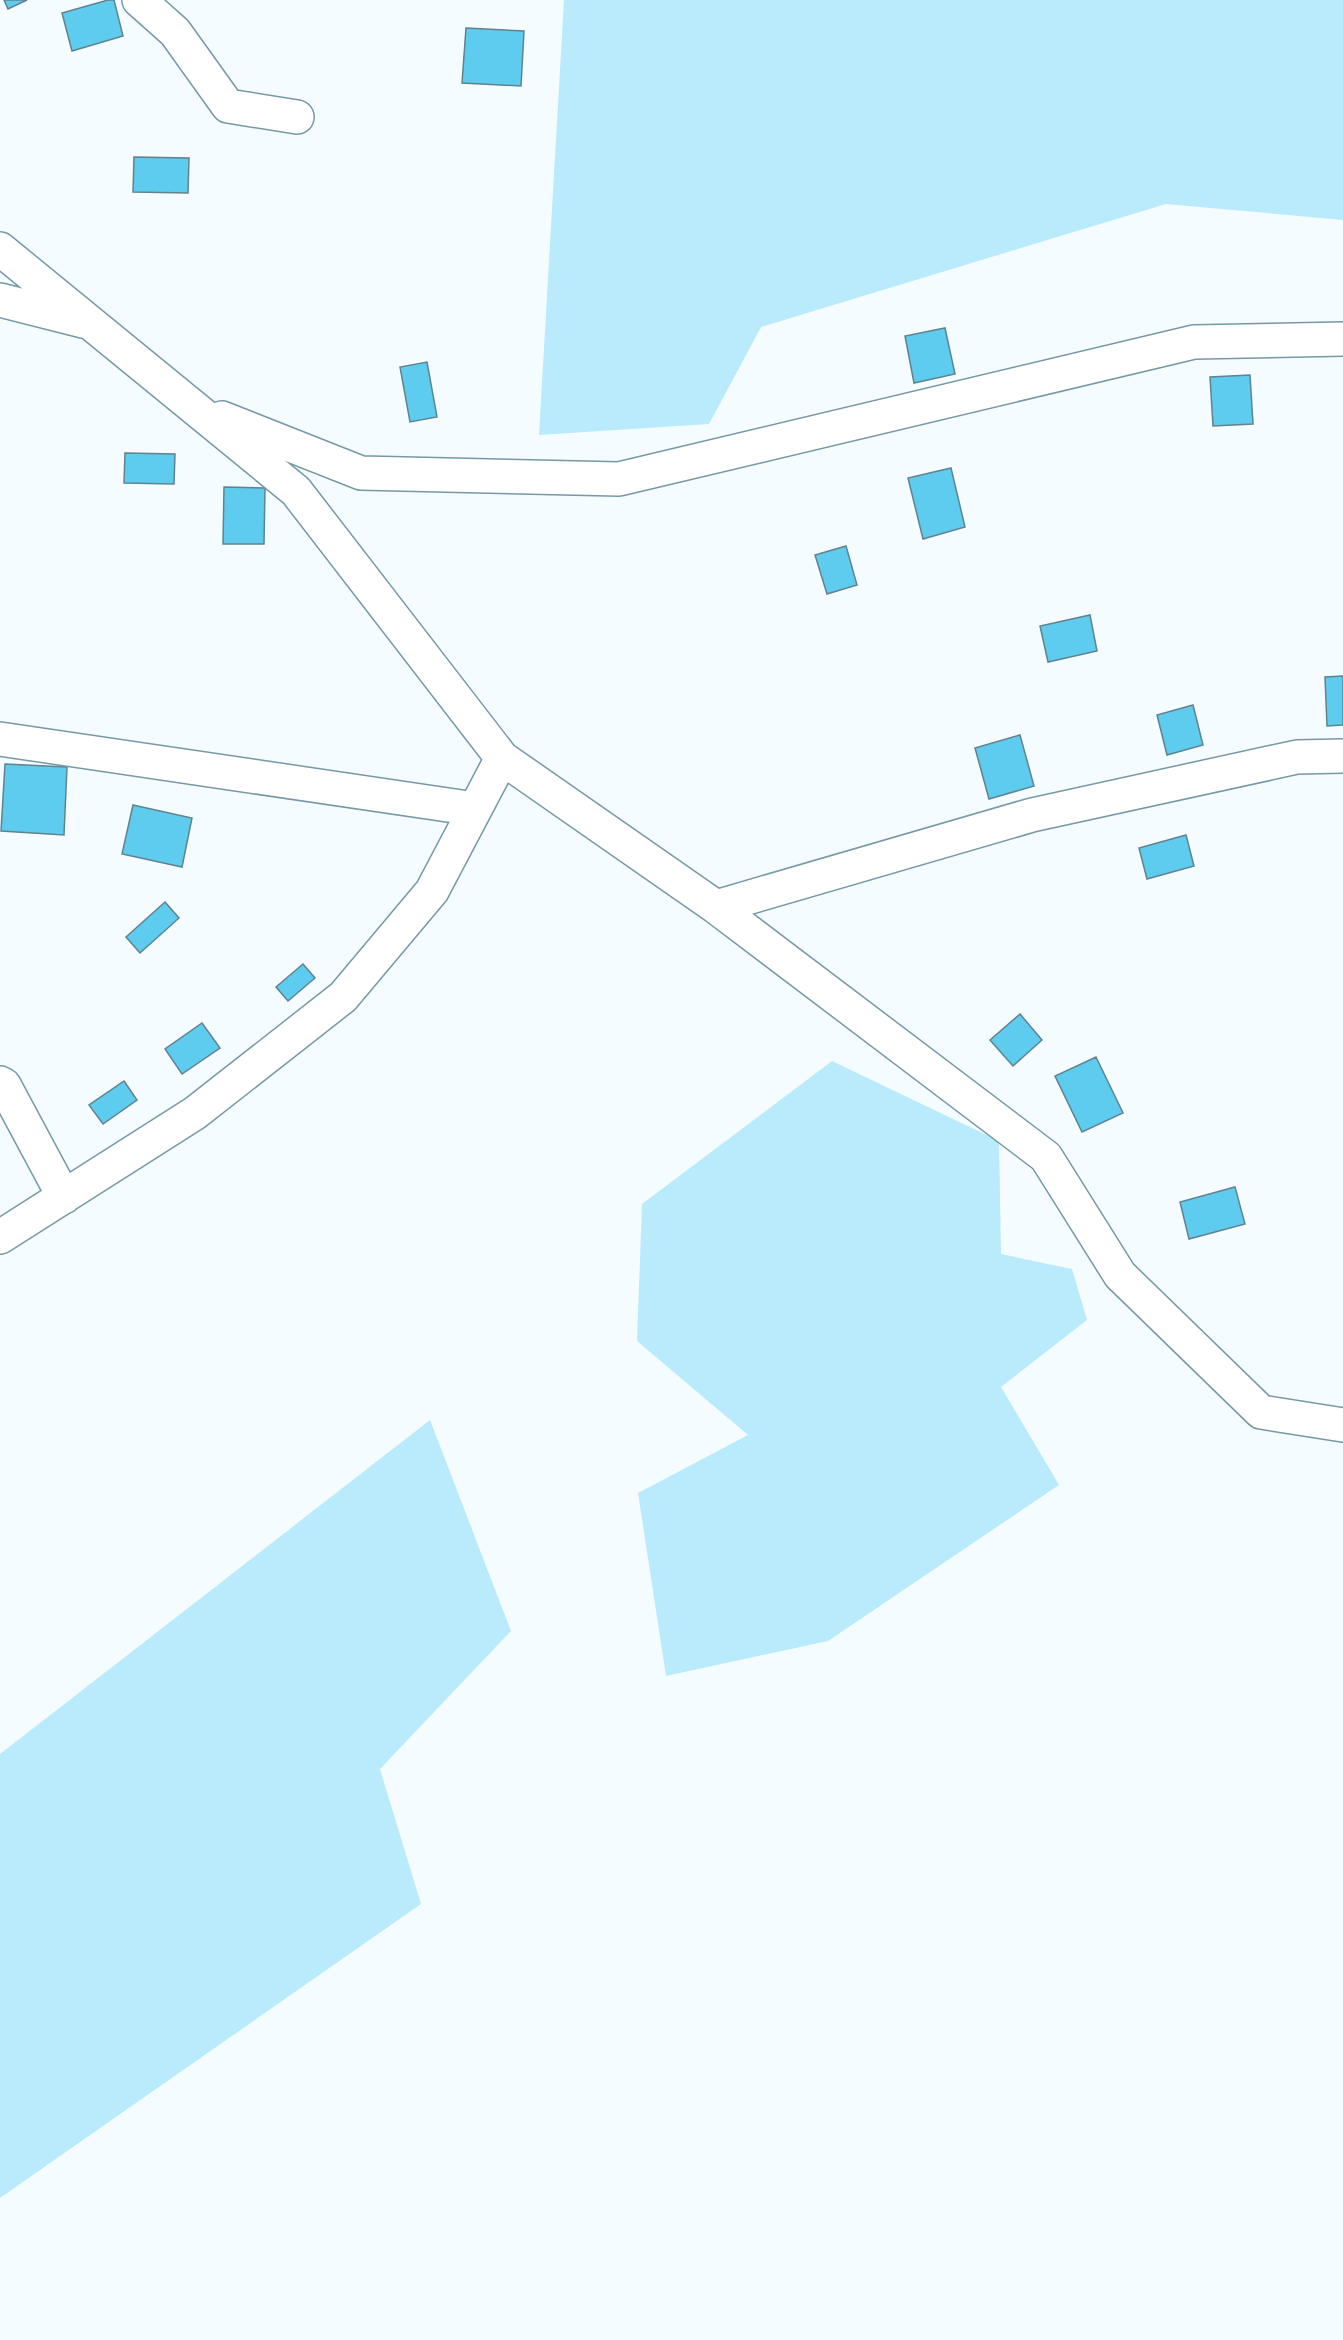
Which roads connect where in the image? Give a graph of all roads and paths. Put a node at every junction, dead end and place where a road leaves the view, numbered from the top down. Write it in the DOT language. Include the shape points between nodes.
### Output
graph roads {
  1 [pos="139,0"];
  2 [pos="297,117"];
  3 [pos="0,249"];
  4 [pos="0,300"];
  5 [pos="90,323"];
  6 [pos="1343,339"];
  7 [pos="194,407"];
  8 [pos="0,739"];
  9 [pos="1343,756"];
  10 [pos="502,758"];
  11 [pos="475,810"];
  12 [pos="716,907"];
  13 [pos="0,1083"];
  14 [pos="64,1197"];
  15 [pos="0,1238"];
  16 [pos="1343,1425"];
  1 -- 2 [label="street" via="175,32 228,106"];
  3 -- 5 [label="street"];
  4 -- 5 [label="street"];
  5 -- 7 [label="street"];
  6 -- 7 [label="street" via="1194,342 619,479 361,473"];
  7 -- 10 [label="street" via="297,491"];
  8 -- 11 [label="street"];
  9 -- 12 [label="street" via="1297,757 1032,815"];
  10 -- 11 [label="street"];
  10 -- 12 [label="street"];
  11 -- 14 [label="street" via="432,891 343,997 195,1113"];
  12 -- 16 [label="street" via="1046,1157 1120,1275 1262,1412"];
  13 -- 14 [label="street"];
  14 -- 15 [label="street"];
}
